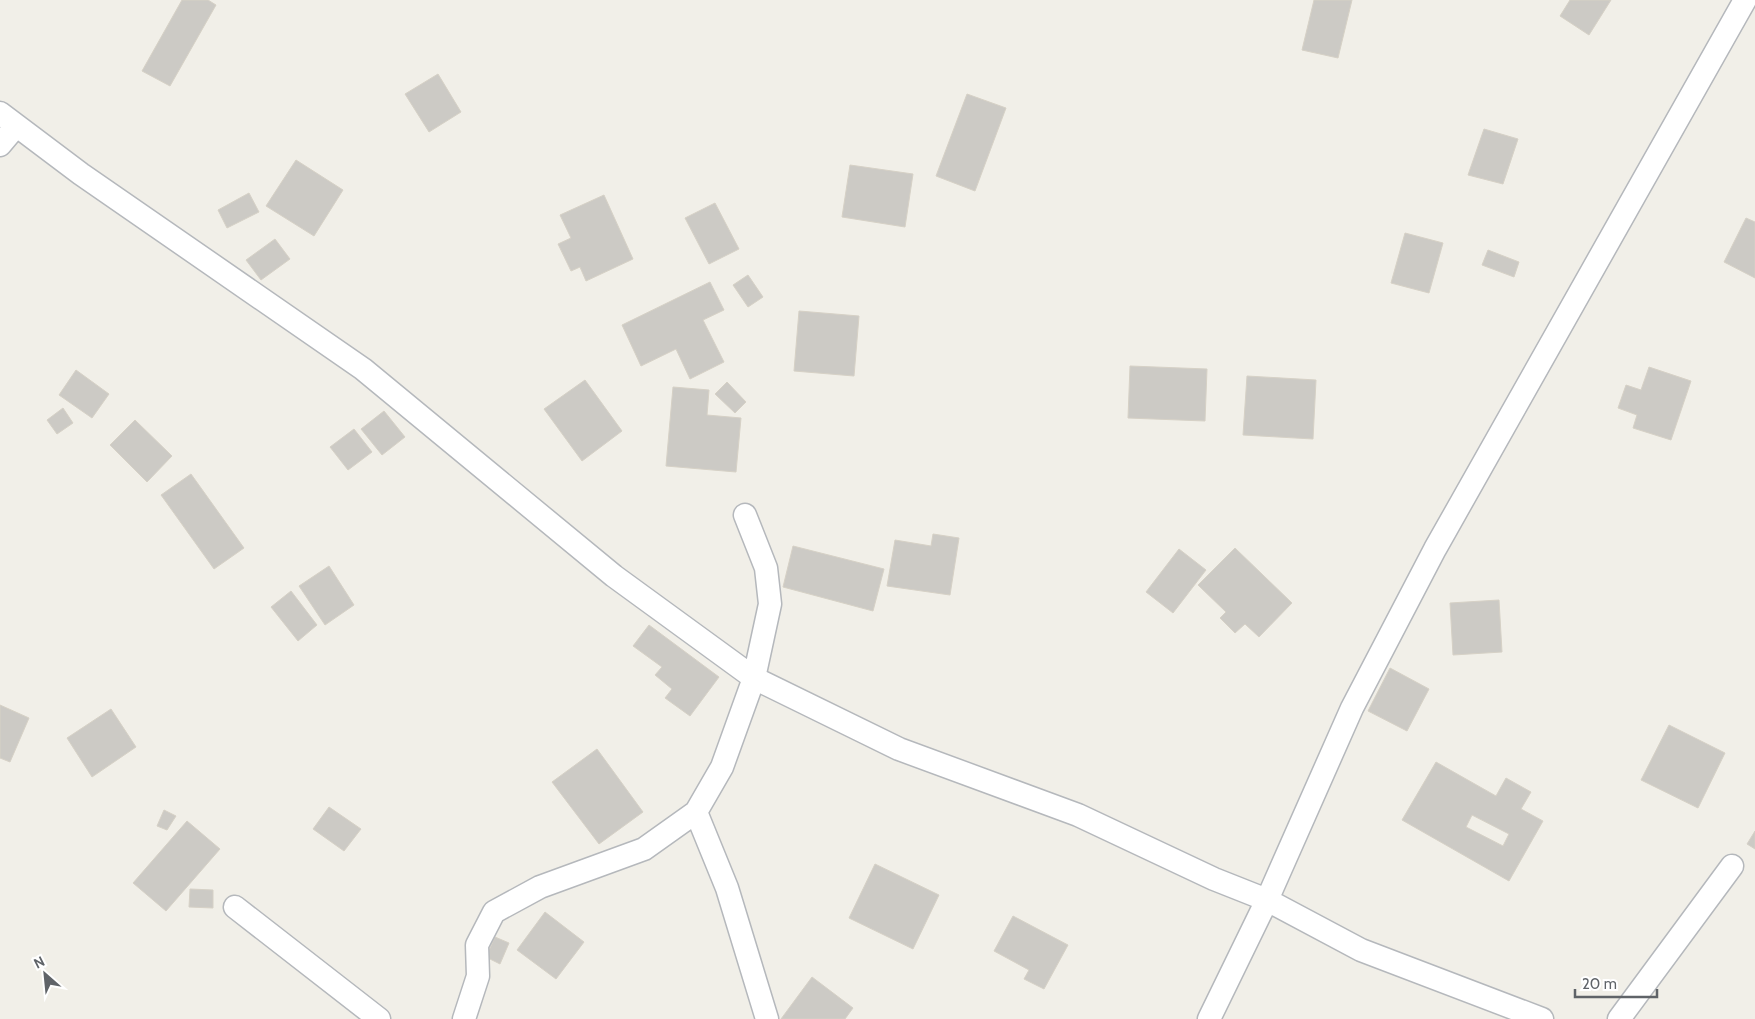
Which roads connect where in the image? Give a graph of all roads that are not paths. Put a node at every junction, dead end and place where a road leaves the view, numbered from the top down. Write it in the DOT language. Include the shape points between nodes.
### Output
graph roads {
  1 [pos="1745,0"];
  2 [pos="8,120"];
  3 [pos="0,145"];
  4 [pos="745,515"];
  5 [pos="754,678"];
  6 [pos="696,812"];
  7 [pos="1732,866"];
  8 [pos="1267,900"];
  9 [pos="235,907"];
  10 [pos="379,1019"];
  11 [pos="464,1019"];
  12 [pos="767,1019"];
  13 [pos="1209,1019"];
  14 [pos="1542,1019"];
  15 [pos="1619,1019"];
  1 -- 8 [label="street" via="1435,549 1352,708"];
  2 -- 3 [label="street"];
  2 -- 5 [label="street" via="89,180 363,369 614,576"];
  4 -- 5 [label="street" via="766,568 770,604"];
  5 -- 6 [label="street" via="722,766"];
  5 -- 8 [label="street" via="899,750 1078,815 1214,879"];
  6 -- 11 [label="street" via="644,849 540,887 494,912 477,945 478,976"];
  6 -- 12 [label="street" via="727,888"];
  7 -- 15 [label="street"];
  8 -- 13 [label="street"];
  8 -- 14 [label="street" via="1361,950"];
  9 -- 10 [label="street"];
}
